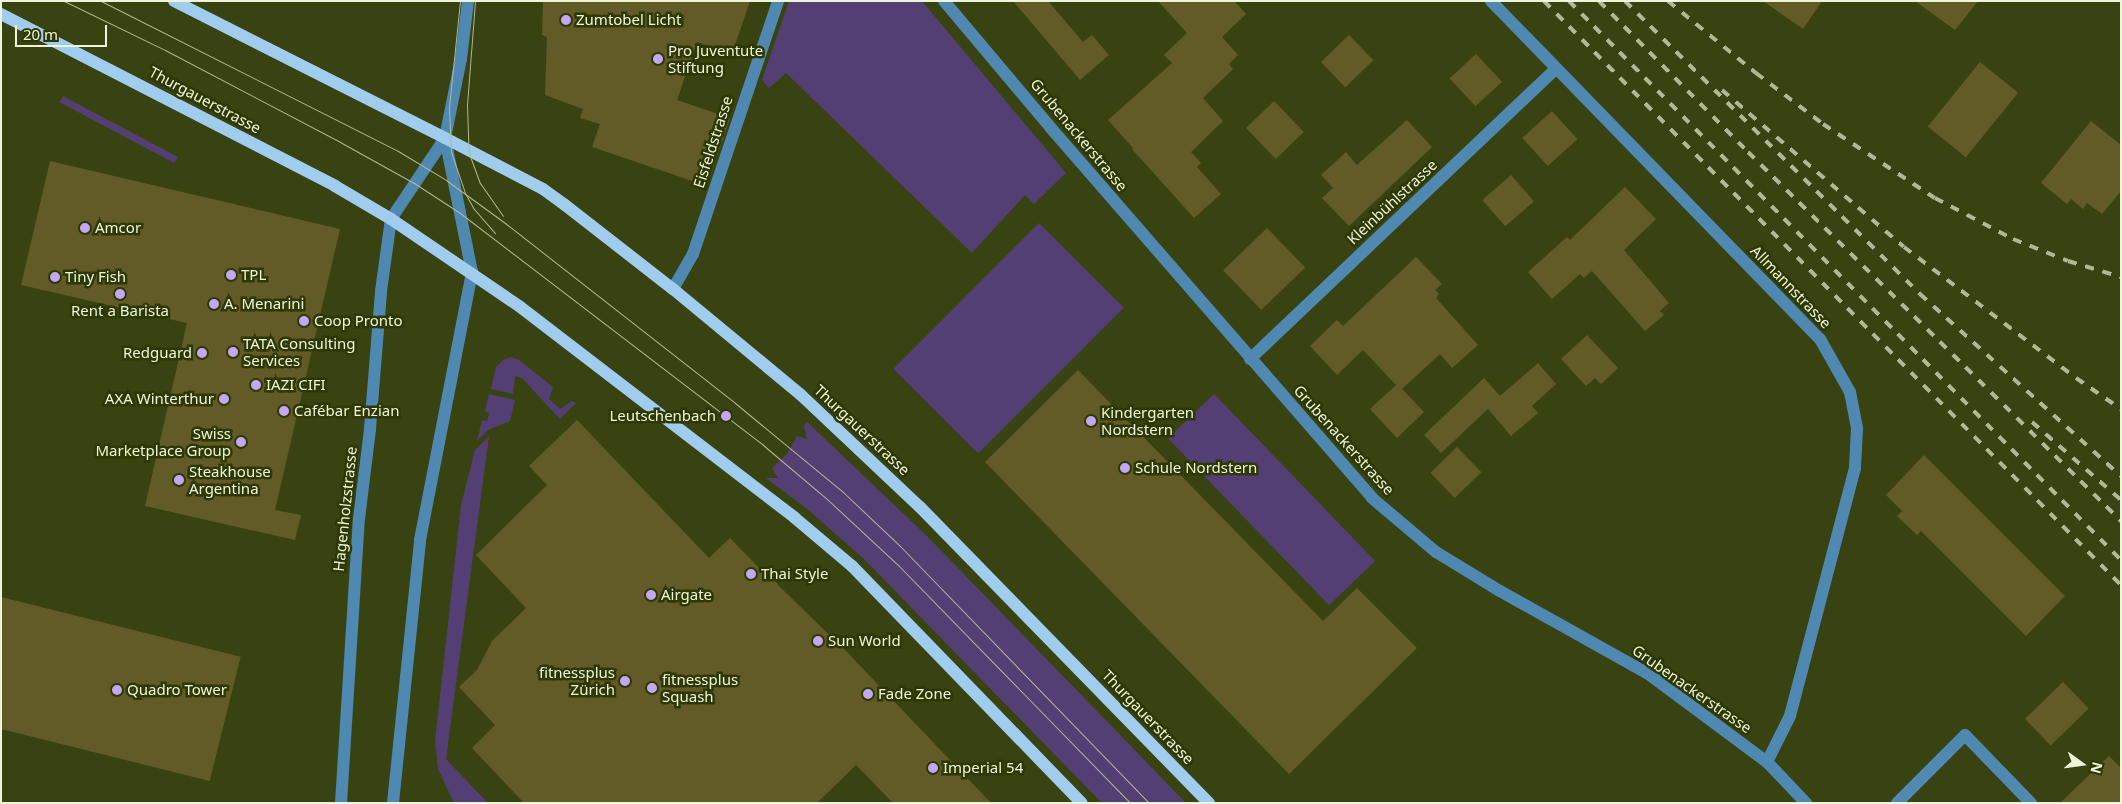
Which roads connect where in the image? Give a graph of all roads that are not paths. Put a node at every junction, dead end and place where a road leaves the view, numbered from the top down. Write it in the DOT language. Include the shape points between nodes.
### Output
graph roads {
  1 [pos="174,1"];
  2 [pos="468,1"];
  3 [pos="778,1"];
  4 [pos="944,1"];
  5 [pos="1491,1"];
  6 [pos="1,14"];
  7 [pos="1556,69"];
  8 [pos="445,138"];
  9 [pos="391,219"];
  10 [pos="472,272"];
  11 [pos="673,290"];
  12 [pos="1250,359"];
  13 [pos="1767,762"];
  14 [pos="341,803"];
  15 [pos="393,803"];
  16 [pos="1082,803"];
  17 [pos="1209,803"];
  18 [pos="1806,803"];
  19 [pos="1897,803"];
  20 [pos="2031,803"];
  1 -- 8 [label="main road, Thurgauerstrasse"];
  2 -- 8 [label="street"];
  3 -- 11 [label="street, Eisfeldstrasse" via="693,254"];
  4 -- 12 [label="street, Grubenackerstrasse"];
  5 -- 7 [label="street, Allmannstrasse"];
  6 -- 9 [label="main road, Thurgauerstrasse" via="335,186"];
  7 -- 12 [label="street, Kleinbühlstrasse"];
  7 -- 13 [label="street, Allmannstrasse" via="1820,338 1850,392 1857,428 1855,468 1790,716"];
  8 -- 9 [label="street"];
  8 -- 10 [label="street"];
  8 -- 11 [label="main road, Thurgauerstrasse" via="543,189"];
  9 -- 10 [label="main road, Thurgauerstrasse"];
  9 -- 14 [label="street, Hagenholzstrasse" via="359,519"];
  10 -- 15 [label="street" via="420,540"];
  10 -- 16 [label="main road, Thurgauerstrasse" via="795,518 852,566"];
  11 -- 17 [label="main road, Thurgauerstrasse" via="801,395 920,507"];
  12 -- 13 [label="street, Grubenackerstrasse" via="1372,498 1436,552 1647,673"];
  13 -- 18 [label="street, Grubenackerstrasse"];
  19 -- 20 [label="street" via="1965,735"];
}
